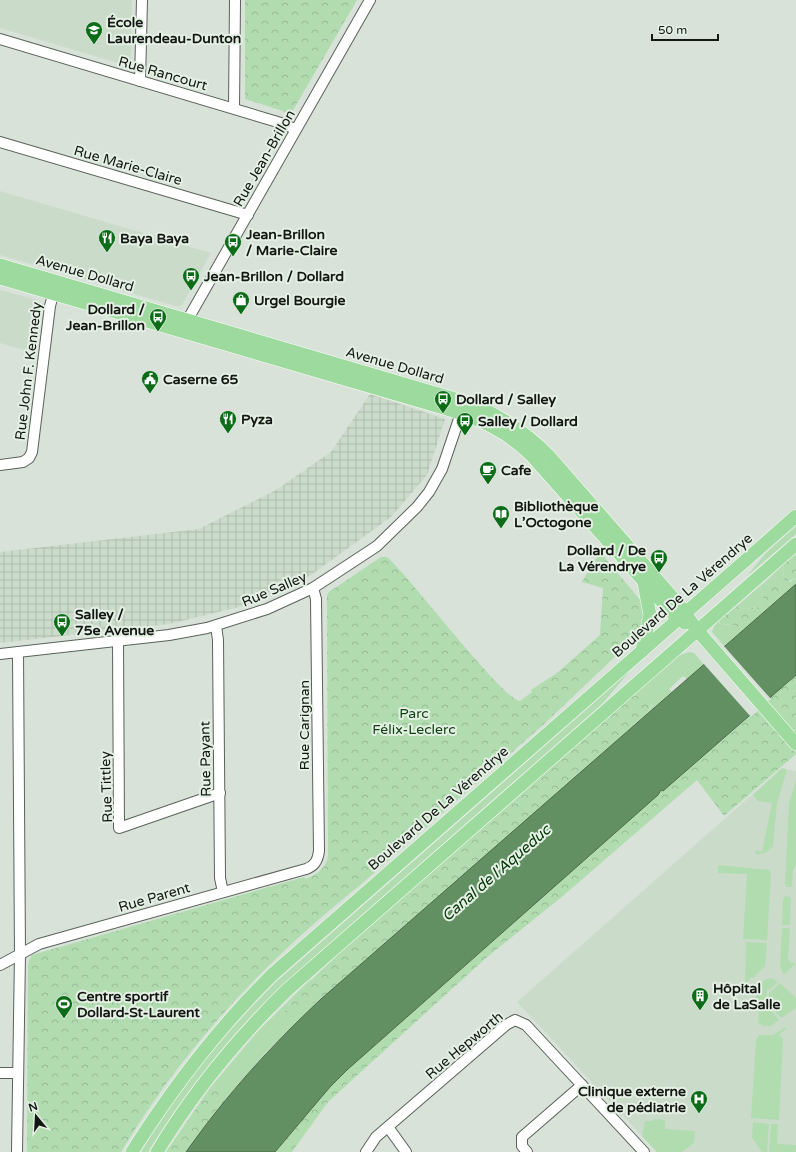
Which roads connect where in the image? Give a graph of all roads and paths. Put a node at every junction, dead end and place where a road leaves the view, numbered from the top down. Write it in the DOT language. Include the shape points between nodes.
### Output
graph roads {
  1 [pos="142,0"];
  2 [pos="235,0"];
  3 [pos="370,0"];
  4 [pos="0,39"];
  5 [pos="140,81"];
  6 [pos="234,108"];
  7 [pos="295,129"];
  8 [pos="0,142"];
  9 [pos="248,215"];
  10 [pos="0,265"];
  11 [pos="0,278"];
  12 [pos="55,288"];
  13 [pos="184,326"];
  14 [pos="463,408"];
  15 [pos="0,464"];
  16 [pos="796,516"];
  17 [pos="796,544"];
  18 [pos="644,582"];
  19 [pos="313,588"];
  20 [pos="682,616"];
  21 [pos="216,626"];
  22 [pos="697,630"];
  23 [pos="118,641"];
  24 [pos="642,651"];
  25 [pos="18,652"];
  26 [pos="0,654"];
  27 [pos="796,744"];
  28 [pos="220,793"];
  29 [pos="317,861"];
  30 [pos="223,892"];
  31 [pos="20,954"];
  32 [pos="0,965"];
  33 [pos="0,1073"];
  34 [pos="18,1073"];
  35 [pos="582,1085"];
  36 [pos="388,1127"];
  37 [pos="17,1152"];
  38 [pos="132,1152"];
  39 [pos="157,1152"];
  40 [pos="366,1152"];
  41 [pos="406,1152"];
  42 [pos="527,1152"];
  43 [pos="644,1152"];
  1 -- 5 [label="street"];
  2 -- 6 [label="street"];
  3 -- 7 [label="street, Rue Jean-Brillon"];
  4 -- 5 [label="street, Rue Rancourt"];
  5 -- 6 [label="street, Rue Rancourt"];
  6 -- 7 [label="street, Rue Rancourt"];
  7 -- 9 [label="street, Rue Jean-Brillon"];
  8 -- 9 [label="street, Rue Marie-Claire"];
  9 -- 13 [label="street, Rue Jean-Brillon"];
  10 -- 12 [label="main road, Avenue Dollard"];
  11 -- 12 [label="main road, Avenue Dollard"];
  12 -- 13 [label="main road, Avenue Dollard"];
  12 -- 15 [label="street, Rue John F. Kennedy" via="32,452 29,458 22,462"];
  13 -- 14 [label="main road, Avenue Dollard"];
  14 -- 18 [label="main road, Avenue Dollard" via="521,445"];
  14 -- 19 [label="street, Rue Salley" via="442,469 417,507 377,546"];
  14 -- 20 [label="main road, Avenue Dollard" via="500,416 536,443"];
  16 -- 20 [label="main road, Boulevard De La Vérendrye"];
  17 -- 22 [label="main road"];
  18 -- 20 [label="main road, Avenue Dollard"];
  18 -- 24 [label="main road" via="650,615"];
  19 -- 21 [label="street, Rue Salley" via="267,609"];
  19 -- 29 [label="street, Rue Carignan" via="316,599 318,711"];
  20 -- 22 [label="main road, Avenue Dollard"];
  20 -- 24 [label="main road, Boulevard De La Vérendrye"];
  21 -- 23 [label="street, Rue Salley" via="185,633"];
  21 -- 28 [label="street, Rue Payant"];
  22 -- 27 [label="main road, Avenue Dollard"];
  22 -- 39 [label="main road" via="287,990 246,1031 212,1073"];
  23 -- 25 [label="street, Rue Salley"];
  23 -- 28 [label="street, Rue Tittley" via="119,828"];
  24 -- 38 [label="main road, Boulevard De La Vérendrye" via="263,984 190,1066"];
  25 -- 26 [label="street, Rue Salley"];
  25 -- 31 [label="street"];
  28 -- 30 [label="street, Rue Payant" via="220,878"];
  29 -- 30 [label="street, Rue Parent" via="308,868"];
  30 -- 31 [label="street, Rue Parent" via="39,944"];
  31 -- 32 [label="street, Rue Parent"];
  31 -- 34 [label="street"];
  33 -- 34 [label="street"];
  34 -- 37 [label="street"];
  35 -- 36 [label="street, Rue Hepworth" via="526,1024 515,1020 506,1024"];
  35 -- 42 [label="street" via="522,1137 522,1146"];
  35 -- 43 [label="street, Rue Hepworth"];
  36 -- 40 [label="street, Rue Hepworth" via="372,1142"];
  36 -- 41 [label="street"];
}
